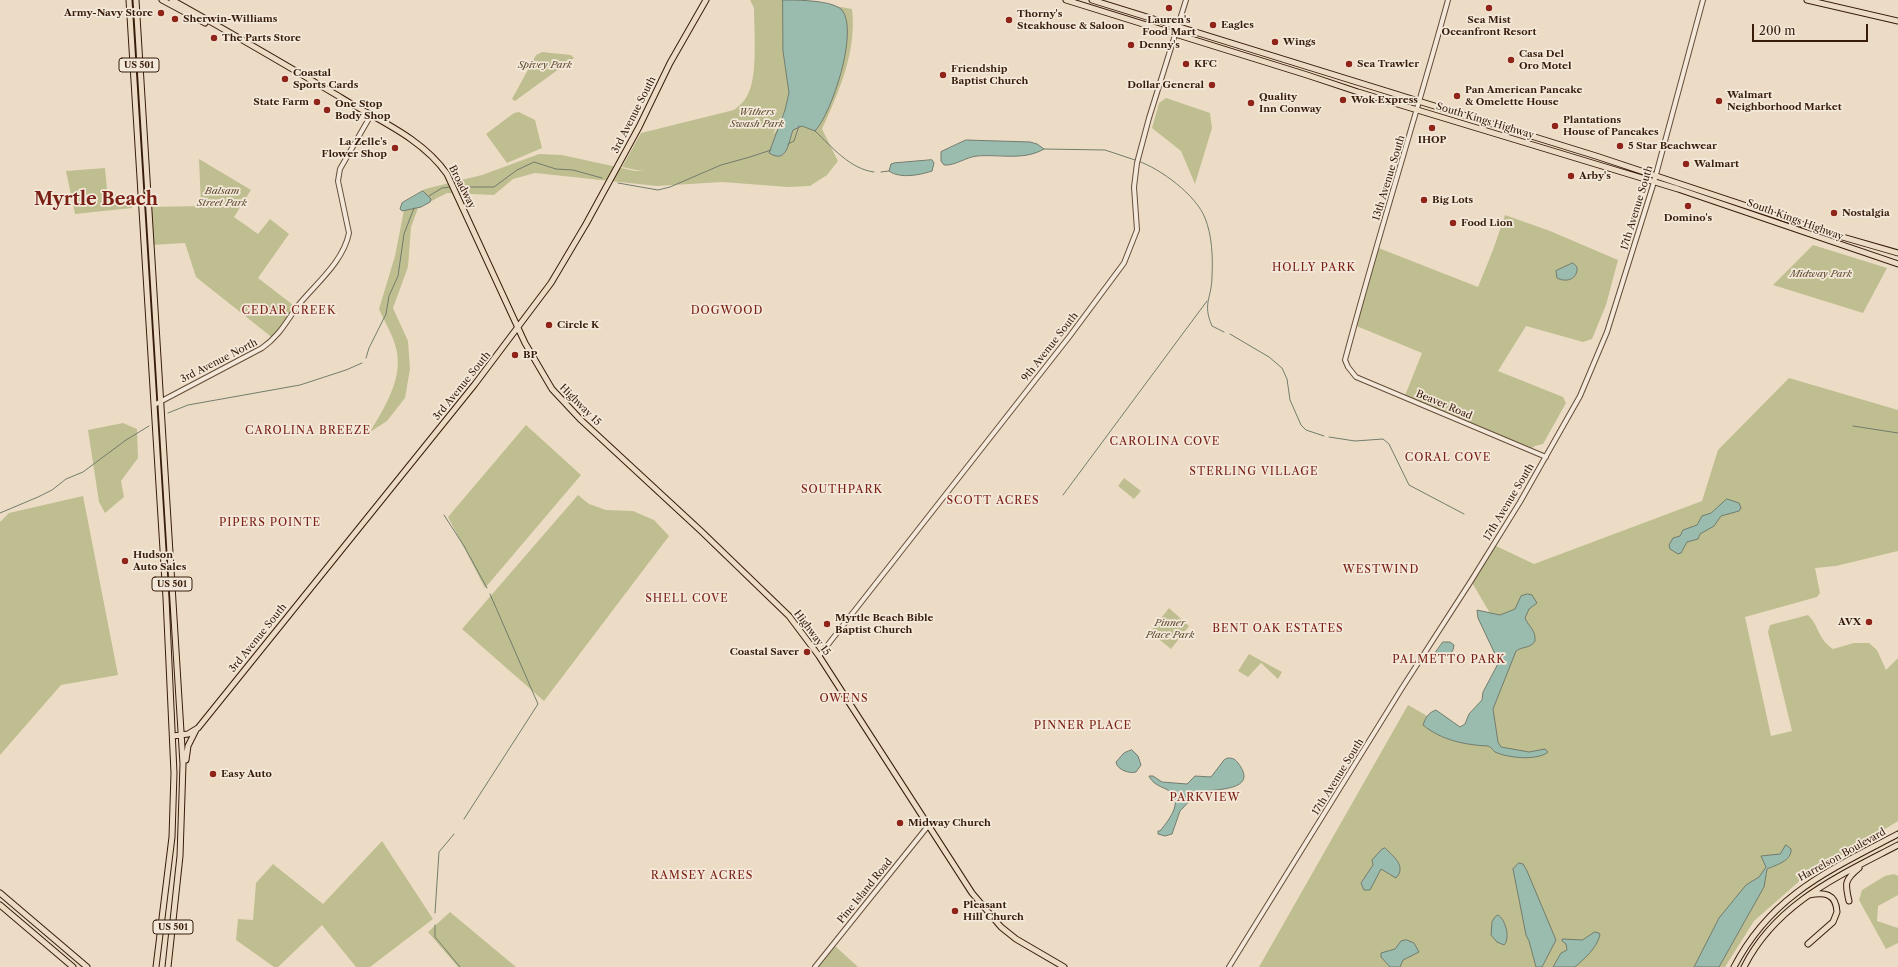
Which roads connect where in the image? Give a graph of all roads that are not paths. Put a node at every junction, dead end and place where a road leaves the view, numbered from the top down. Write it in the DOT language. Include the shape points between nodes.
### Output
graph roads {
  1 [pos="129,0"];
  2 [pos="136,0"];
  3 [pos="162,0"];
  4 [pos="172,0"];
  5 [pos="706,0"];
  6 [pos="1066,0"];
  7 [pos="1092,0"];
  8 [pos="1186,0"];
  9 [pos="1448,0"];
  10 [pos="1703,0"];
  11 [pos="1807,0"];
  12 [pos="1898,21"];
  13 [pos="1178,26"];
  14 [pos="1176,34"];
  15 [pos="341,98"];
  16 [pos="1420,101"];
  17 [pos="1418,110"];
  18 [pos="371,114"];
  19 [pos="1656,175"];
  20 [pos="1654,182"];
  21 [pos="1898,253"];
  22 [pos="1898,264"];
  23 [pos="518,328"];
  24 [pos="1345,360"];
  25 [pos="160,401"];
  26 [pos="154,404"];
  27 [pos="1546,457"];
  28 [pos="819,656"];
  29 [pos="198,728"];
  30 [pos="182,735"];
  31 [pos="173,736"];
  32 [pos="184,764"];
  33 [pos="928,826"];
  34 [pos="1898,834"];
  35 [pos="1898,845"];
  36 [pos="1869,860"];
  37 [pos="0,893"];
  38 [pos="1806,896"];
  39 [pos="1848,901"];
  40 [pos="0,905"];
  41 [pos="1808,944"];
  42 [pos="73,967"];
  43 [pos="86,967"];
  44 [pos="156,967"];
  45 [pos="168,967"];
  46 [pos="815,967"];
  47 [pos="1064,967"];
  48 [pos="1229,967"];
  49 [pos="1734,967"];
  50 [pos="1744,967"];
  1 -- 26 [label="main road, US 501"];
  2 -- 25 [label="main road, US 501"];
  3 -- 15 [label="main road, Broadway"];
  4 -- 15 [label="main road, Broadway"];
  5 -- 23 [label="main road, 3rd Avenue South" via="586,224 552,283"];
  6 -- 14 [label="main road, South Kings Highway"];
  7 -- 13 [label="main road, South Kings Highway"];
  8 -- 13 [label="street, 9th Avenue South"];
  9 -- 16 [label="street, 13th Avenue South"];
  10 -- 19 [label="street, 17th Avenue South"];
  11 -- 12 [label="main road"];
  13 -- 14 [label="street, 9th Avenue South"];
  13 -- 16 [label="main road, South Kings Highway"];
  14 -- 17 [label="main road, South Kings Highway"];
  14 -- 28 [label="street, 9th Avenue South" via="1139,154 1134,187 1137,230 1124,263"];
  15 -- 18 [label="main road, Broadway"];
  16 -- 17 [label="street, 13th Avenue South"];
  16 -- 19 [label="main road, South Kings Highway"];
  17 -- 20 [label="main road, South Kings Highway"];
  17 -- 24 [label="street, 13th Avenue South" via="1361,296"];
  18 -- 23 [label="main road, Broadway" via="416,142 440,163"];
  18 -- 25 [label="street, 3rd Avenue North" via="340,170 338,181 349,233 341,254 274,339 262,348"];
  19 -- 20 [label="street, 17th Avenue South"];
  19 -- 21 [label="main road, South Kings Highway" via="1826,232"];
  20 -- 22 [label="main road, South Kings Highway"];
  20 -- 27 [label="street, 17th Avenue South" via="1607,332 1580,396"];
  23 -- 28 [label="main road, Highway 15" via="543,377 555,393 774,600"];
  23 -- 29 [label="main road, 3rd Avenue South"];
  24 -- 27 [label="street, Beaver Road" via="1352,373 1362,380"];
  25 -- 26 [label="street, 3rd Avenue North"];
  25 -- 30 [label="main road, US 501"];
  26 -- 31 [label="main road, US 501"];
  27 -- 48 [label="street, 17th Avenue South" via="1472,581 1402,688"];
  28 -- 33 [label="main road, Highway 15"];
  29 -- 30 [label="main road, 3rd Avenue South"];
  29 -- 32 [label="main road" via="188,746"];
  30 -- 31 [label="main road, 3rd Avenue South"];
  30 -- 32 [label="main road, US 501"];
  31 -- 44 [label="main road, US 501" via="172,837"];
  32 -- 45 [label="main road, US 501" via="180,856"];
  33 -- 46 [label="street, Pine Island Road"];
  33 -- 47 [label="main road, Highway 15" via="972,893 993,918 1016,939"];
  34 -- 49 [label="main road, Harrelson Boulevard" via="1824,873 1788,898 1754,934"];
  35 -- 36 [label="main road, Harrelson Boulevard"];
  36 -- 38 [label="main road, Harrelson Boulevard"];
  36 -- 39 [label="main road" via="1848,879"];
  37 -- 43 [label="main road"];
  38 -- 41 [label="main road" via="1827,894 1837,909 1833,922"];
  38 -- 50 [label="main road, Harrelson Boulevard" via="1766,933"];
  40 -- 42 [label="main road"];
}
